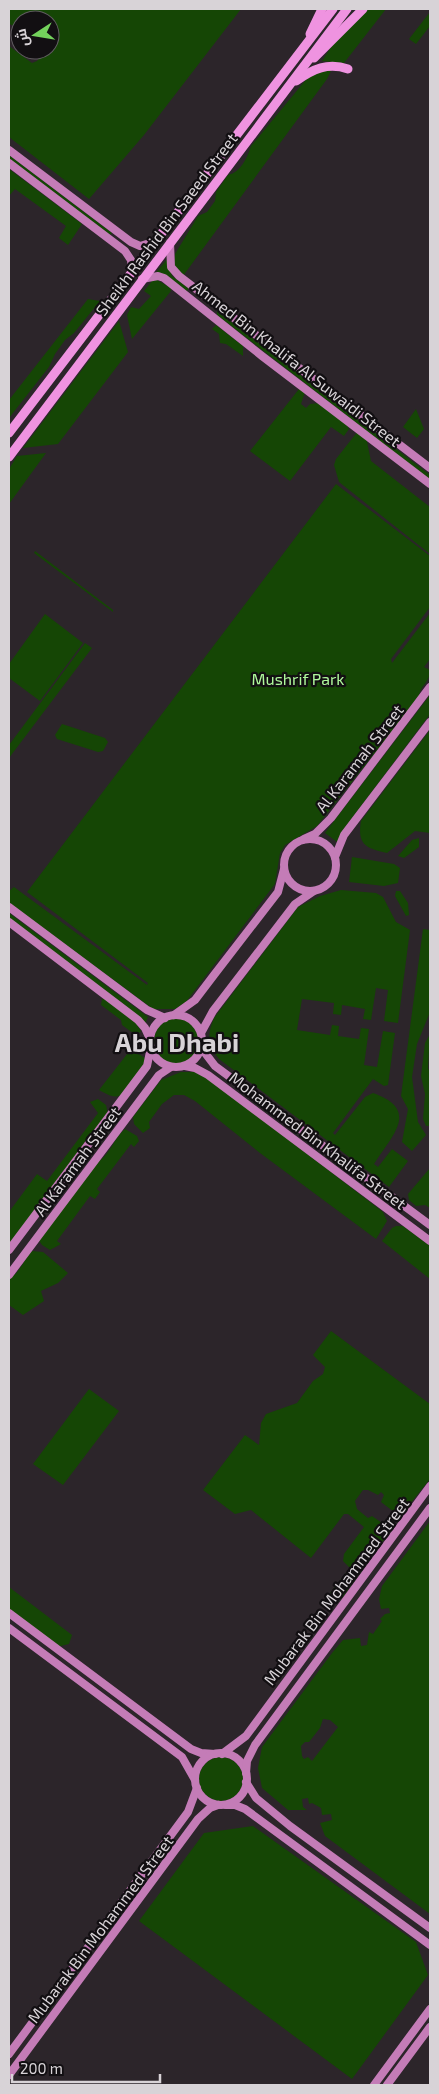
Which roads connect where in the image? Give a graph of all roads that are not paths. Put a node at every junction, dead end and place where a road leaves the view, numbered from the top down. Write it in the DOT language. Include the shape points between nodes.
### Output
graph roads {
  1 [pos="322,9"];
  2 [pos="333,9"];
  3 [pos="346,9"];
  4 [pos="363,9"];
  5 [pos="308,42"];
  6 [pos="304,66"];
  7 [pos="348,69"];
  8 [pos="288,87"];
  9 [pos="9,150"];
  10 [pos="9,163"];
  11 [pos="114,230"];
  12 [pos="109,239"];
  13 [pos="153,242"];
  14 [pos="170,242"];
  15 [pos="132,270"];
  16 [pos="142,280"];
  17 [pos="9,433"];
  18 [pos="9,456"];
  19 [pos="430,468"];
  20 [pos="430,484"];
  21 [pos="430,687"];
  22 [pos="430,722"];
  23 [pos="304,840"];
  24 [pos="335,857"];
  25 [pos="284,869"];
  26 [pos="314,891"];
  27 [pos="9,907"];
  28 [pos="9,922"];
  29 [pos="174,1015"];
  30 [pos="165,1018"];
  31 [pos="201,1033"];
  32 [pos="151,1043"];
  33 [pos="202,1049"];
  34 [pos="186,1066"];
  35 [pos="171,1067"];
  36 [pos="430,1225"];
  37 [pos="430,1241"];
  38 [pos="9,1250"];
  39 [pos="9,1275"];
  40 [pos="430,1486"];
  41 [pos="430,1508"];
  42 [pos="9,1613"];
  43 [pos="9,1628"];
  44 [pos="218,1754"];
  45 [pos="246,1777"];
  46 [pos="195,1780"];
  47 [pos="196,1788"];
  48 [pos="222,1805"];
  49 [pos="430,1928"];
  50 [pos="430,1945"];
  51 [pos="430,2009"];
  52 [pos="430,2027"];
  53 [pos="9,2054"];
  54 [pos="9,2075"];
  55 [pos="374,2085"];
  56 [pos="387,2085"];
  1 -- 5 [label="main road"];
  2 -- 5 [label="main road, Sheikh Rashid Bin Saeed Street"];
  3 -- 6 [label="main road, Sheikh Rashid Bin Saeed Street"];
  4 -- 6 [label="main road"];
  5 -- 13 [label="main road, Sheikh Rashid Bin Saeed Street"];
  6 -- 8 [label="main road, Sheikh Rashid Bin Saeed Street"];
  7 -- 8 [label="main road" via="336,66 315,69"];
  8 -- 14 [label="main road, Sheikh Rashid Bin Saeed Street"];
  9 -- 11 [label="main road"];
  10 -- 12 [label="main road"];
  11 -- 12 [label="main road" via="114,237"];
  11 -- 13 [label="main road" via="137,245"];
  12 -- 15 [label="main road" via="127,254"];
  13 -- 15 [label="main road, Sheikh Rashid Bin Saeed Street"];
  14 -- 16 [label="main road, Sheikh Rashid Bin Saeed Street"];
  14 -- 19 [label="main road, Ahmed Bin Khalifa Al Suwaidi Street" via="170,267 178,276"];
  15 -- 17 [label="main road, Sheikh Rashid Bin Saeed Street"];
  16 -- 18 [label="main road, Sheikh Rashid Bin Saeed Street"];
  16 -- 20 [label="main road, Ahmed Bin Khalifa Al Suwaidi Street" via="158,276 164,278"];
  21 -- 23 [label="main road, Al Karamah Street" via="331,818"];
  22 -- 24 [label="main road, Al Karamah Street" via="344,836"];
  23 -- 24 [label="main road" via="326,844"];
  23 -- 25 [label="main road" via="288,850"];
  24 -- 26 [label="main road" via="332,880 327,886"];
  25 -- 26 [label="main road" via="295,886"];
  25 -- 29 [label="main road" via="278,892 195,1000"];
  26 -- 31 [label="main road" via="295,904 213,1011"];
  27 -- 30 [label="main road" via="147,1010"];
  28 -- 32 [label="main road" via="138,1020"];
  29 -- 30 [label="main road"];
  29 -- 31 [label="main road" via="191,1019"];
  30 -- 32 [label="main road" via="153,1030"];
  31 -- 33 [label="main road"];
  32 -- 35 [label="main road" via="158,1060"];
  32 -- 38 [label="main road, Al Karamah Street" via="147,1066"];
  33 -- 34 [label="main road"];
  33 -- 36 [label="main road, Mohammed Bin Khalifa Street" via="215,1066"];
  34 -- 35 [label="main road"];
  34 -- 37 [label="main road, Mohammed Bin Khalifa Street" via="208,1075"];
  35 -- 39 [label="main road, Al Karamah Street" via="159,1075"];
  40 -- 44 [label="main road, Mubarak Bin Mohammed Street" via="246,1736"];
  41 -- 45 [label="main road, Mubarak Bin Mohammed Street" via="255,1745 247,1761"];
  42 -- 44 [label="main road" via="191,1749"];
  43 -- 46 [label="main road" via="182,1758"];
  44 -- 45 [label="main road" via="237,1760"];
  44 -- 46 [label="main road" via="208,1757 198,1766"];
  45 -- 48 [label="main road" via="242,1794"];
  45 -- 49 [label="main road" via="256,1798 290,1826"];
  46 -- 47 [label="main road"];
  47 -- 48 [label="main road" via="205,1800"];
  47 -- 53 [label="main road, Mubarak Bin Mohammed Street" via="188,1812"];
  48 -- 50 [label="main road" via="236,1805 245,1810"];
  48 -- 54 [label="main road, Mubarak Bin Mohammed Street" via="210,1808 198,1819"];
  51 -- 55 [label="main road"];
  52 -- 56 [label="main road"];
}
